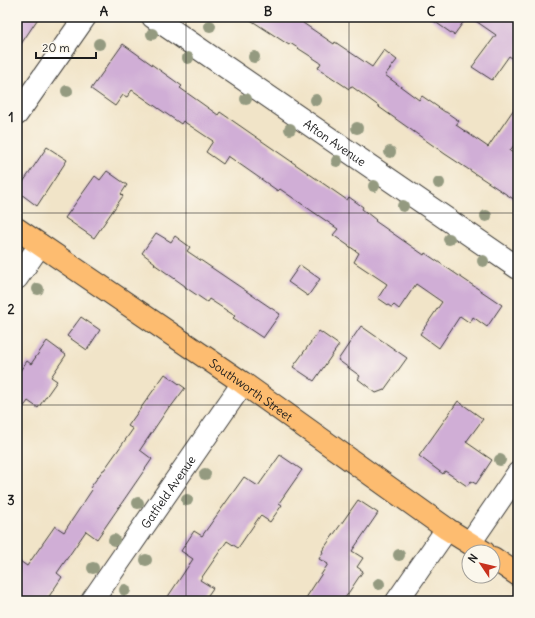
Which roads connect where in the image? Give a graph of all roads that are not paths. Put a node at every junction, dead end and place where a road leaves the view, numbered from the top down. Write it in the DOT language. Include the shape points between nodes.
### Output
graph roads {
  1 [pos="85,17"];
  2 [pos="153,17"];
  3 [pos="17,114"];
  4 [pos="17,229"];
  5 [pos="40,245"];
  6 [pos="518,268"];
  7 [pos="17,278"];
  8 [pos="243,383"];
  9 [pos="518,473"];
  10 [pos="447,529"];
  11 [pos="472,544"];
  12 [pos="479,544"];
  13 [pos="501,563"];
  14 [pos="518,575"];
  15 [pos="92,601"];
  16 [pos="397,601"];
  1 -- 3 [label="street"];
  2 -- 6 [label="street, Afton Avenue"];
  4 -- 5 [label="main road, Southworth Street"];
  5 -- 7 [label="street"];
  5 -- 8 [label="main road, Southworth Street"];
  8 -- 10 [label="main road, Southworth Street"];
  8 -- 15 [label="street, Gatfield Avenue"];
  9 -- 12 [label="street"];
  10 -- 11 [label="main road, Southworth Street"];
  10 -- 16 [label="street"];
  13 -- 14 [label="main road"];
}
